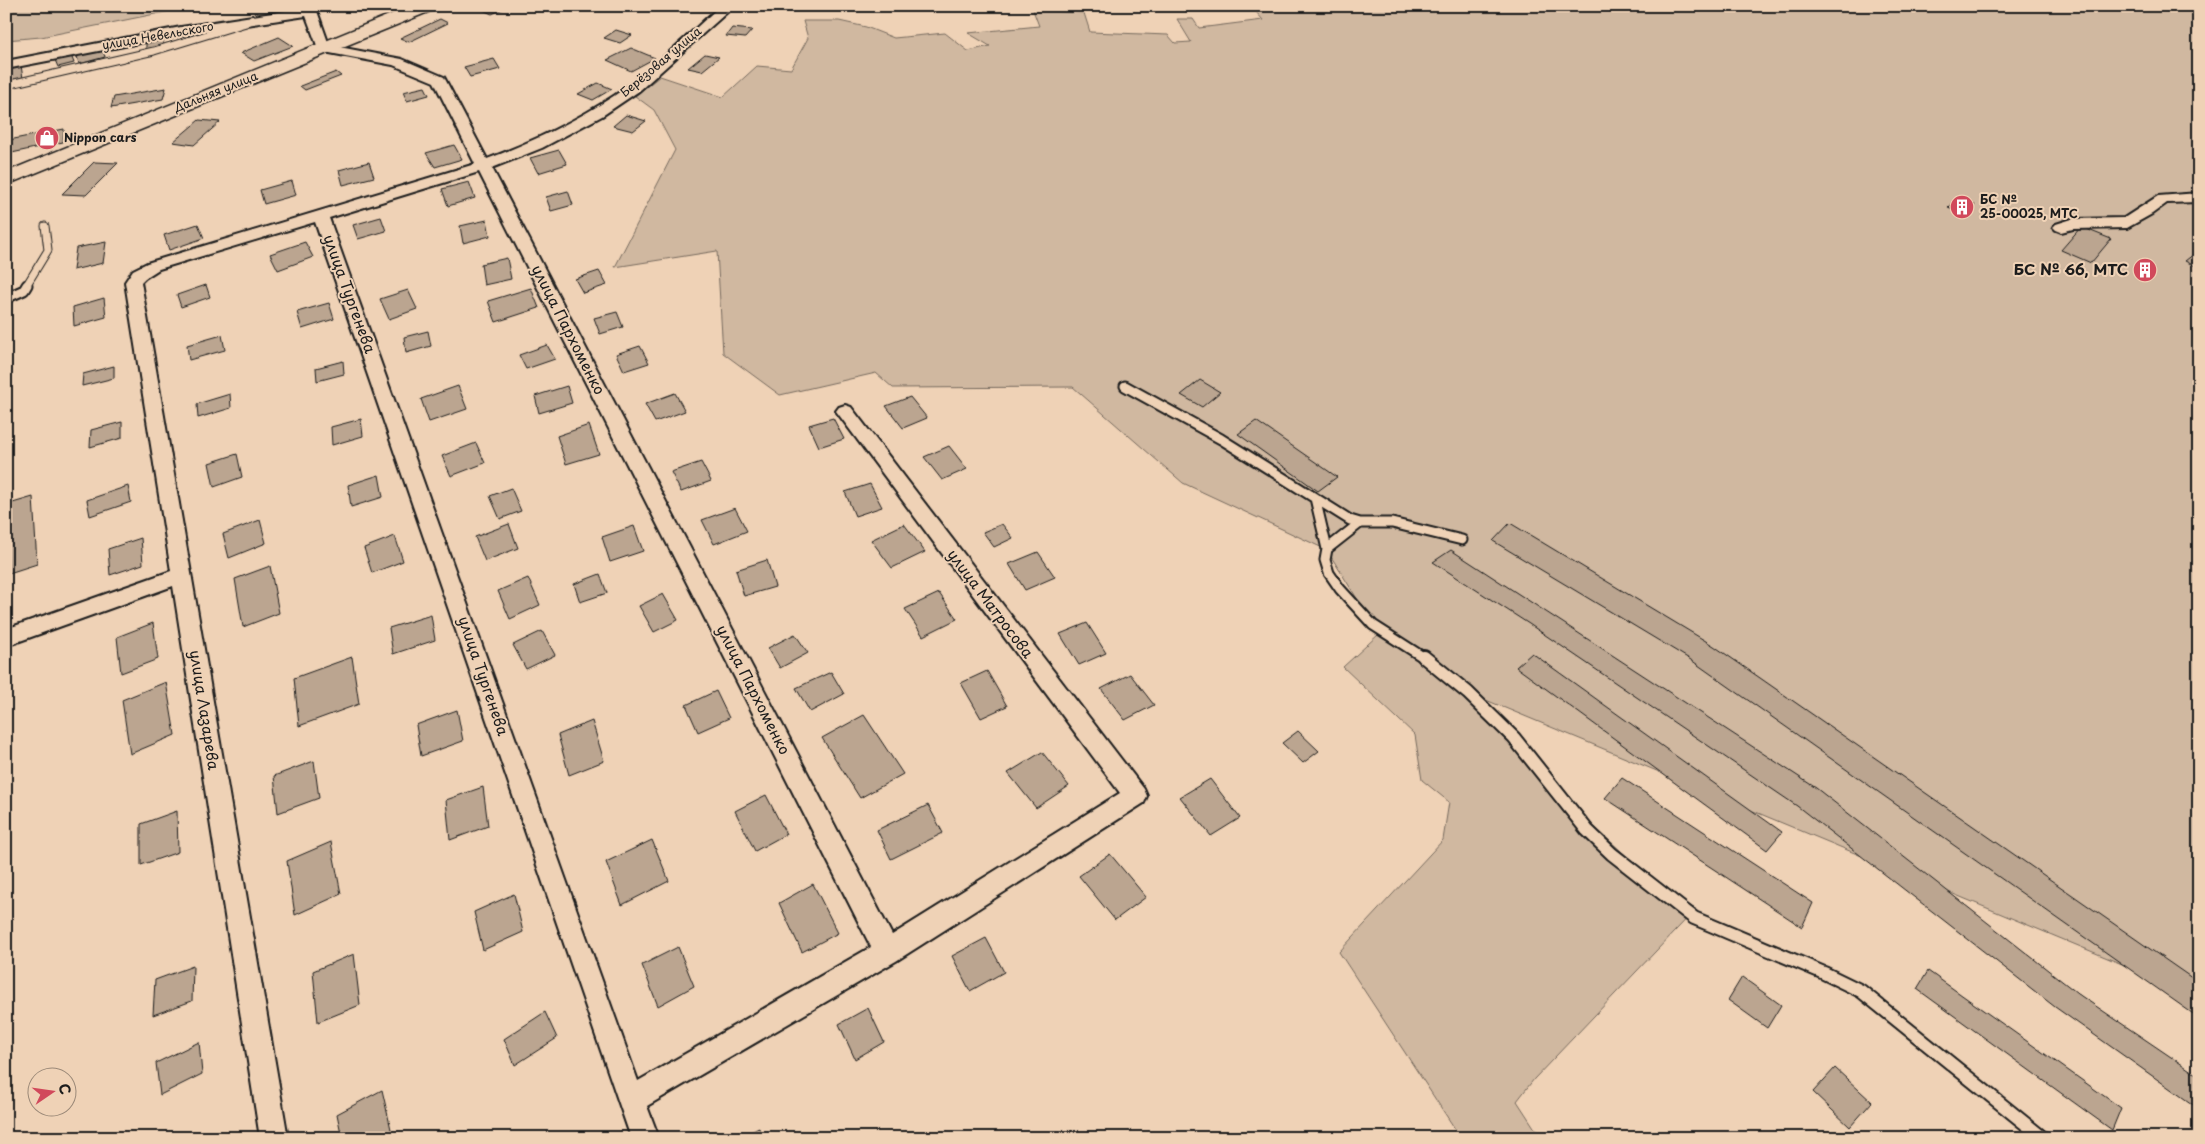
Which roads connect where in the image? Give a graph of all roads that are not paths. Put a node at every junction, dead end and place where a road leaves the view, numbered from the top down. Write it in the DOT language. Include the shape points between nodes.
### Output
graph roads {
  1 [pos="327,6"];
  2 [pos="427,6"];
  3 [pos="728,6"];
  4 [pos="309,9"];
  5 [pos="263,18"];
  6 [pos="324,48"];
  7 [pos="6,65"];
  8 [pos="6,85"];
  9 [pos="483,166"];
  10 [pos="6,179"];
  11 [pos="2199,197"];
  12 [pos="320,215"];
  13 [pos="45,226"];
  14 [pos="2061,227"];
  15 [pos="133,282"];
  16 [pos="6,298"];
  17 [pos="1125,386"];
  18 [pos="845,411"];
  19 [pos="1316,498"];
  20 [pos="1360,523"];
  21 [pos="1462,540"];
  22 [pos="1327,550"];
  23 [pos="182,575"];
  24 [pos="6,638"];
  25 [pos="887,952"];
  26 [pos="632,1100"];
  27 [pos="274,1138"];
  28 [pos="645,1138"];
  29 [pos="2043,1138"];
  1 -- 4 [label="street, улица Невельского"];
  2 -- 6 [label="main road, Дальняя улица"];
  3 -- 9 [label="street, Берёзовая улица" via="634,88 597,113 537,145"];
  4 -- 5 [label="street, улица Невельского"];
  4 -- 6 [label="street"];
  5 -- 7 [label="street, улица Невельского"];
  5 -- 8 [label="lane" via="154,51"];
  6 -- 9 [label="street, улица Пархоменко" via="390,59 419,68 439,80"];
  6 -- 10 [label="main road, Дальняя улица"];
  9 -- 12 [label="street, Берёзовая улица"];
  9 -- 25 [label="street, улица Пархоменко"];
  11 -- 14 [label="street" via="2163,199 2127,223"];
  12 -- 15 [label="street, Берёзовая улица" via="152,266"];
  12 -- 26 [label="street, улица Тургенева"];
  13 -- 16 [label="lane" via="48,250 24,290"];
  15 -- 23 [label="street, улица Лазарева"];
  17 -- 19 [label="lane" via="1221,439"];
  18 -- 25 [label="street, улица Матросова" via="1136,796"];
  19 -- 20 [label="lane"];
  19 -- 22 [label="lane"];
  20 -- 21 [label="lane" via="1392,523"];
  20 -- 22 [label="lane"];
  22 -- 29 [label="lane" via="1325,560 1329,574 1373,625 1426,659 1468,693 1514,738 1587,830 1638,876 1694,918 1824,972 1860,991"];
  23 -- 24 [label="street"];
  23 -- 27 [label="street, улица Лазарева"];
  25 -- 26 [label="street"];
  26 -- 28 [label="street, улица Тургенева"];
}
